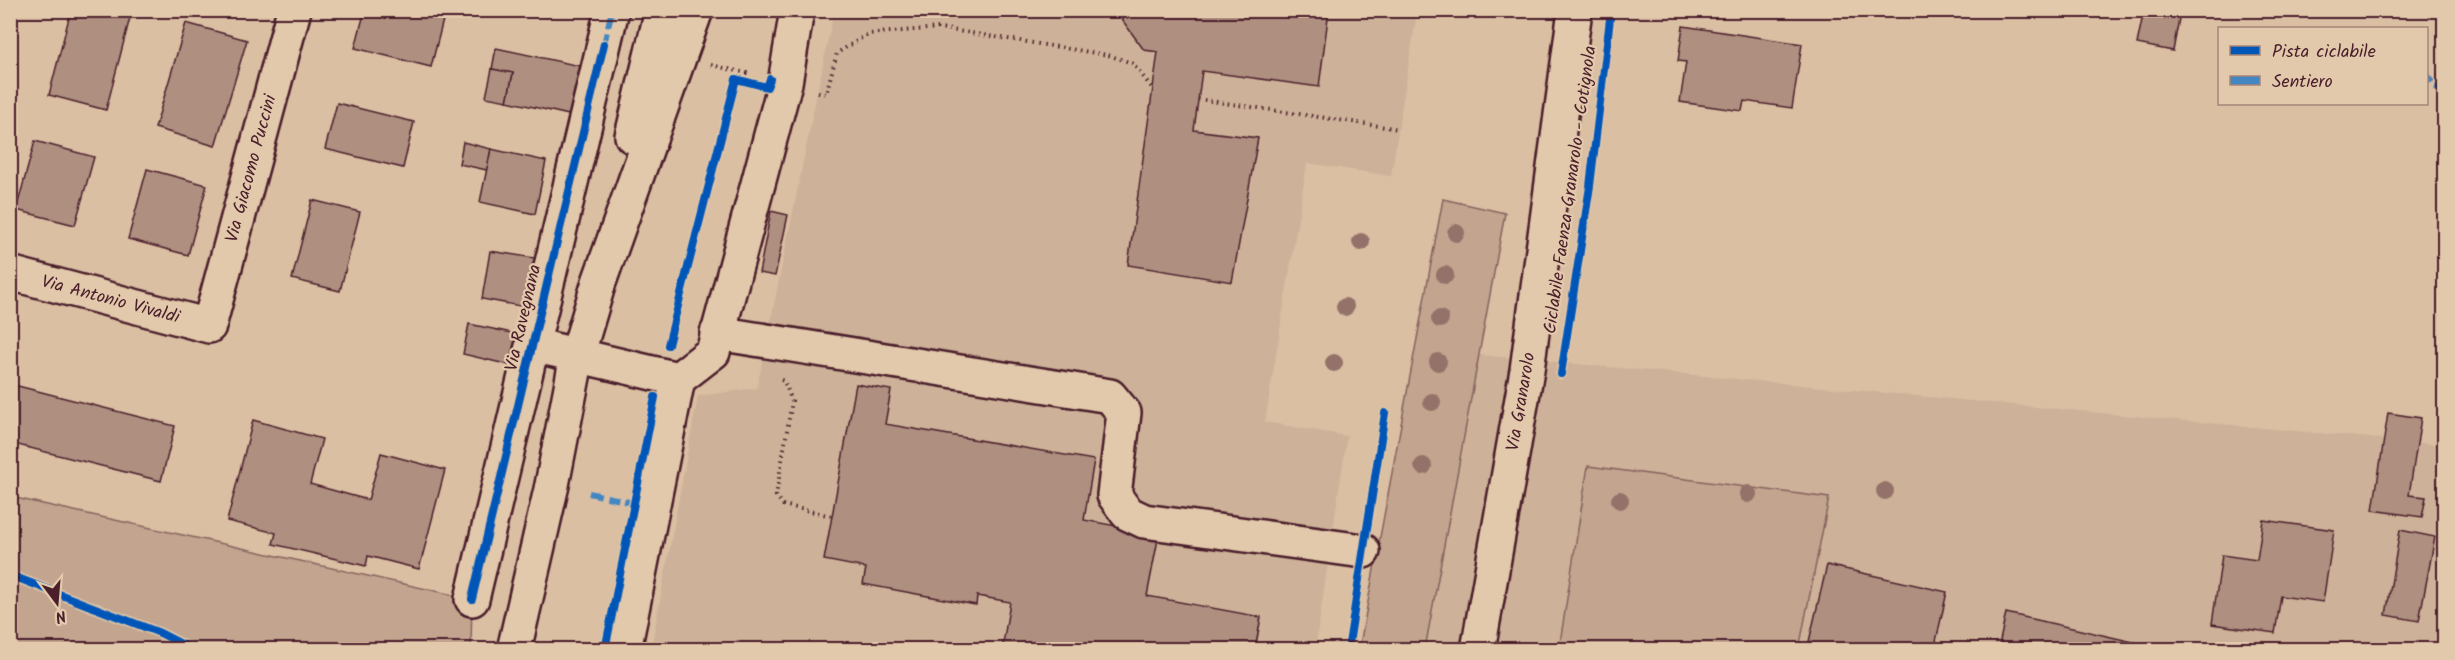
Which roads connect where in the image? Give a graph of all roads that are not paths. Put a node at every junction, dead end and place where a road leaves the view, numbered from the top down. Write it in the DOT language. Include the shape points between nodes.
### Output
graph roads {
  1 [pos="294,10"];
  2 [pos="612,10"];
  3 [pos="662,10"];
  4 [pos="696,10"];
  5 [pos="797,10"];
  6 [pos="1575,10"];
  7 [pos="10,273"];
  8 [pos="599,282"];
  9 [pos="209,326"];
  10 [pos="717,333"];
  11 [pos="532,345"];
  12 [pos="577,356"];
  13 [pos="678,379"];
  14 [pos="1363,551"];
  15 [pos="472,599"];
  16 [pos="514,650"];
  17 [pos="624,650"];
  18 [pos="1478,650"];
  1 -- 9 [label="main road, Via Giacomo Puccini"];
  2 -- 11 [label="main road, Via Ravegnana"];
  3 -- 8 [label="main road"];
  4 -- 8 [label="main road"];
  5 -- 10 [label="main road" via="785,83"];
  6 -- 18 [label="main road, Via Granarolo" via="1527,370"];
  7 -- 9 [label="main road, Via Antonio Vivaldi"];
  8 -- 12 [label="main road"];
  10 -- 13 [label="main road" via="713,352"];
  10 -- 14 [label="main road" via="1110,396 1124,413 1114,495 1127,513 1144,521"];
  11 -- 12 [label="main road, Via Ravegnana"];
  11 -- 15 [label="main road, Via Ravegnana"];
  12 -- 13 [label="main road, Via Ravegnana"];
  12 -- 16 [label="main road"];
  13 -- 17 [label="main road"];
}
